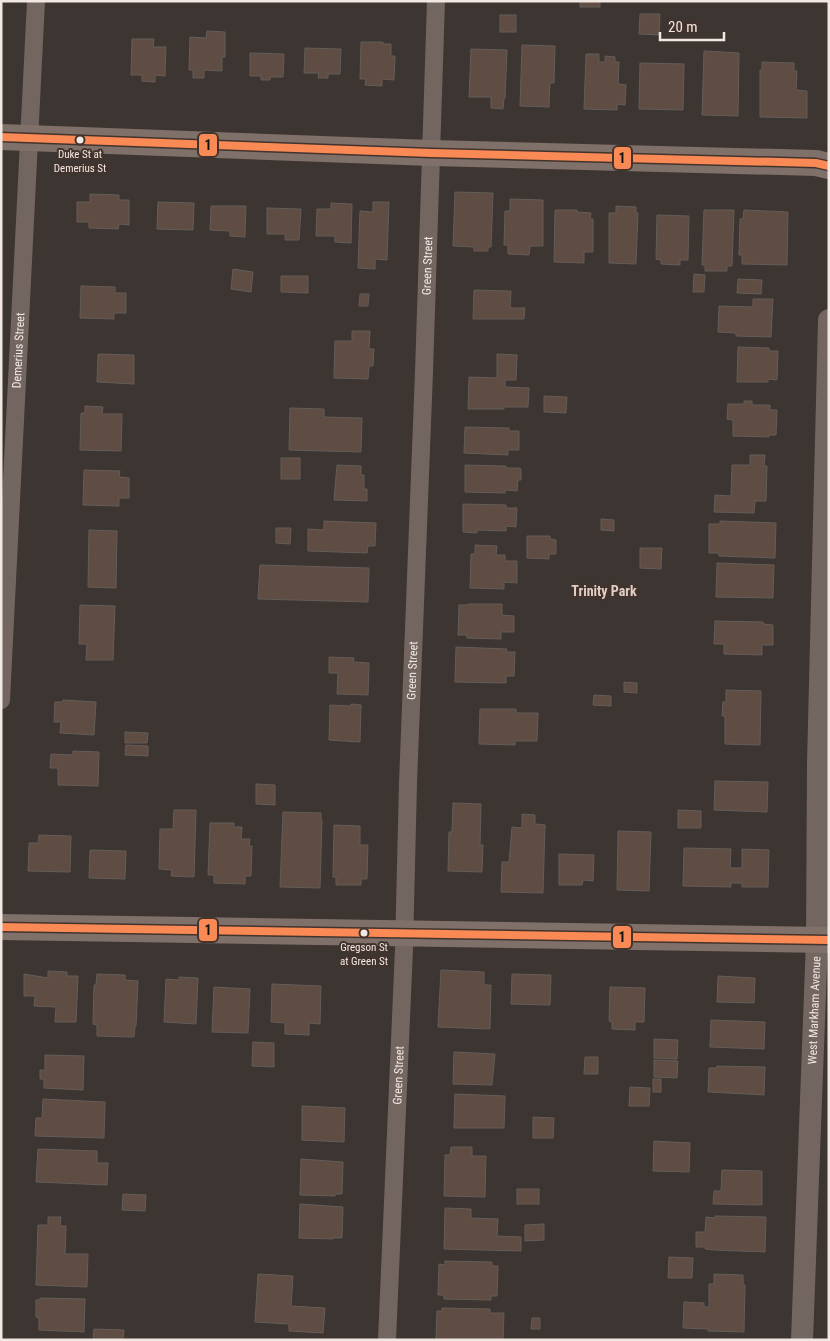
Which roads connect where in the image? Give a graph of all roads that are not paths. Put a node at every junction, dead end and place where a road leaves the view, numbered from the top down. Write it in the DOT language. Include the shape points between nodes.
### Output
graph roads {
  1 [pos="36,1"];
  2 [pos="436,1"];
  3 [pos="1,138"];
  4 [pos="30,138"];
  5 [pos="431,152"];
  6 [pos="829,166"];
  7 [pos="829,320"];
  8 [pos="1,700"];
  9 [pos="1,927"];
  10 [pos="404,934"];
  11 [pos="823,940"];
  12 [pos="387,1340"];
  13 [pos="802,1340"];
  1 -- 4 [label="street, Demerius Street"];
  2 -- 5 [label="street, Green Street"];
  3 -- 4 [label="main road"];
  4 -- 5 [label="main road"];
  4 -- 8 [label="street, Demerius Street"];
  5 -- 6 [label="main road" via="816,163"];
  5 -- 10 [label="street, Green Street"];
  7 -- 11 [label="street, West Markham Avenue" via="818,764"];
  9 -- 10 [label="main road"];
  10 -- 11 [label="main road"];
  10 -- 12 [label="street, Green Street"];
  11 -- 13 [label="street, West Markham Avenue"];
}
